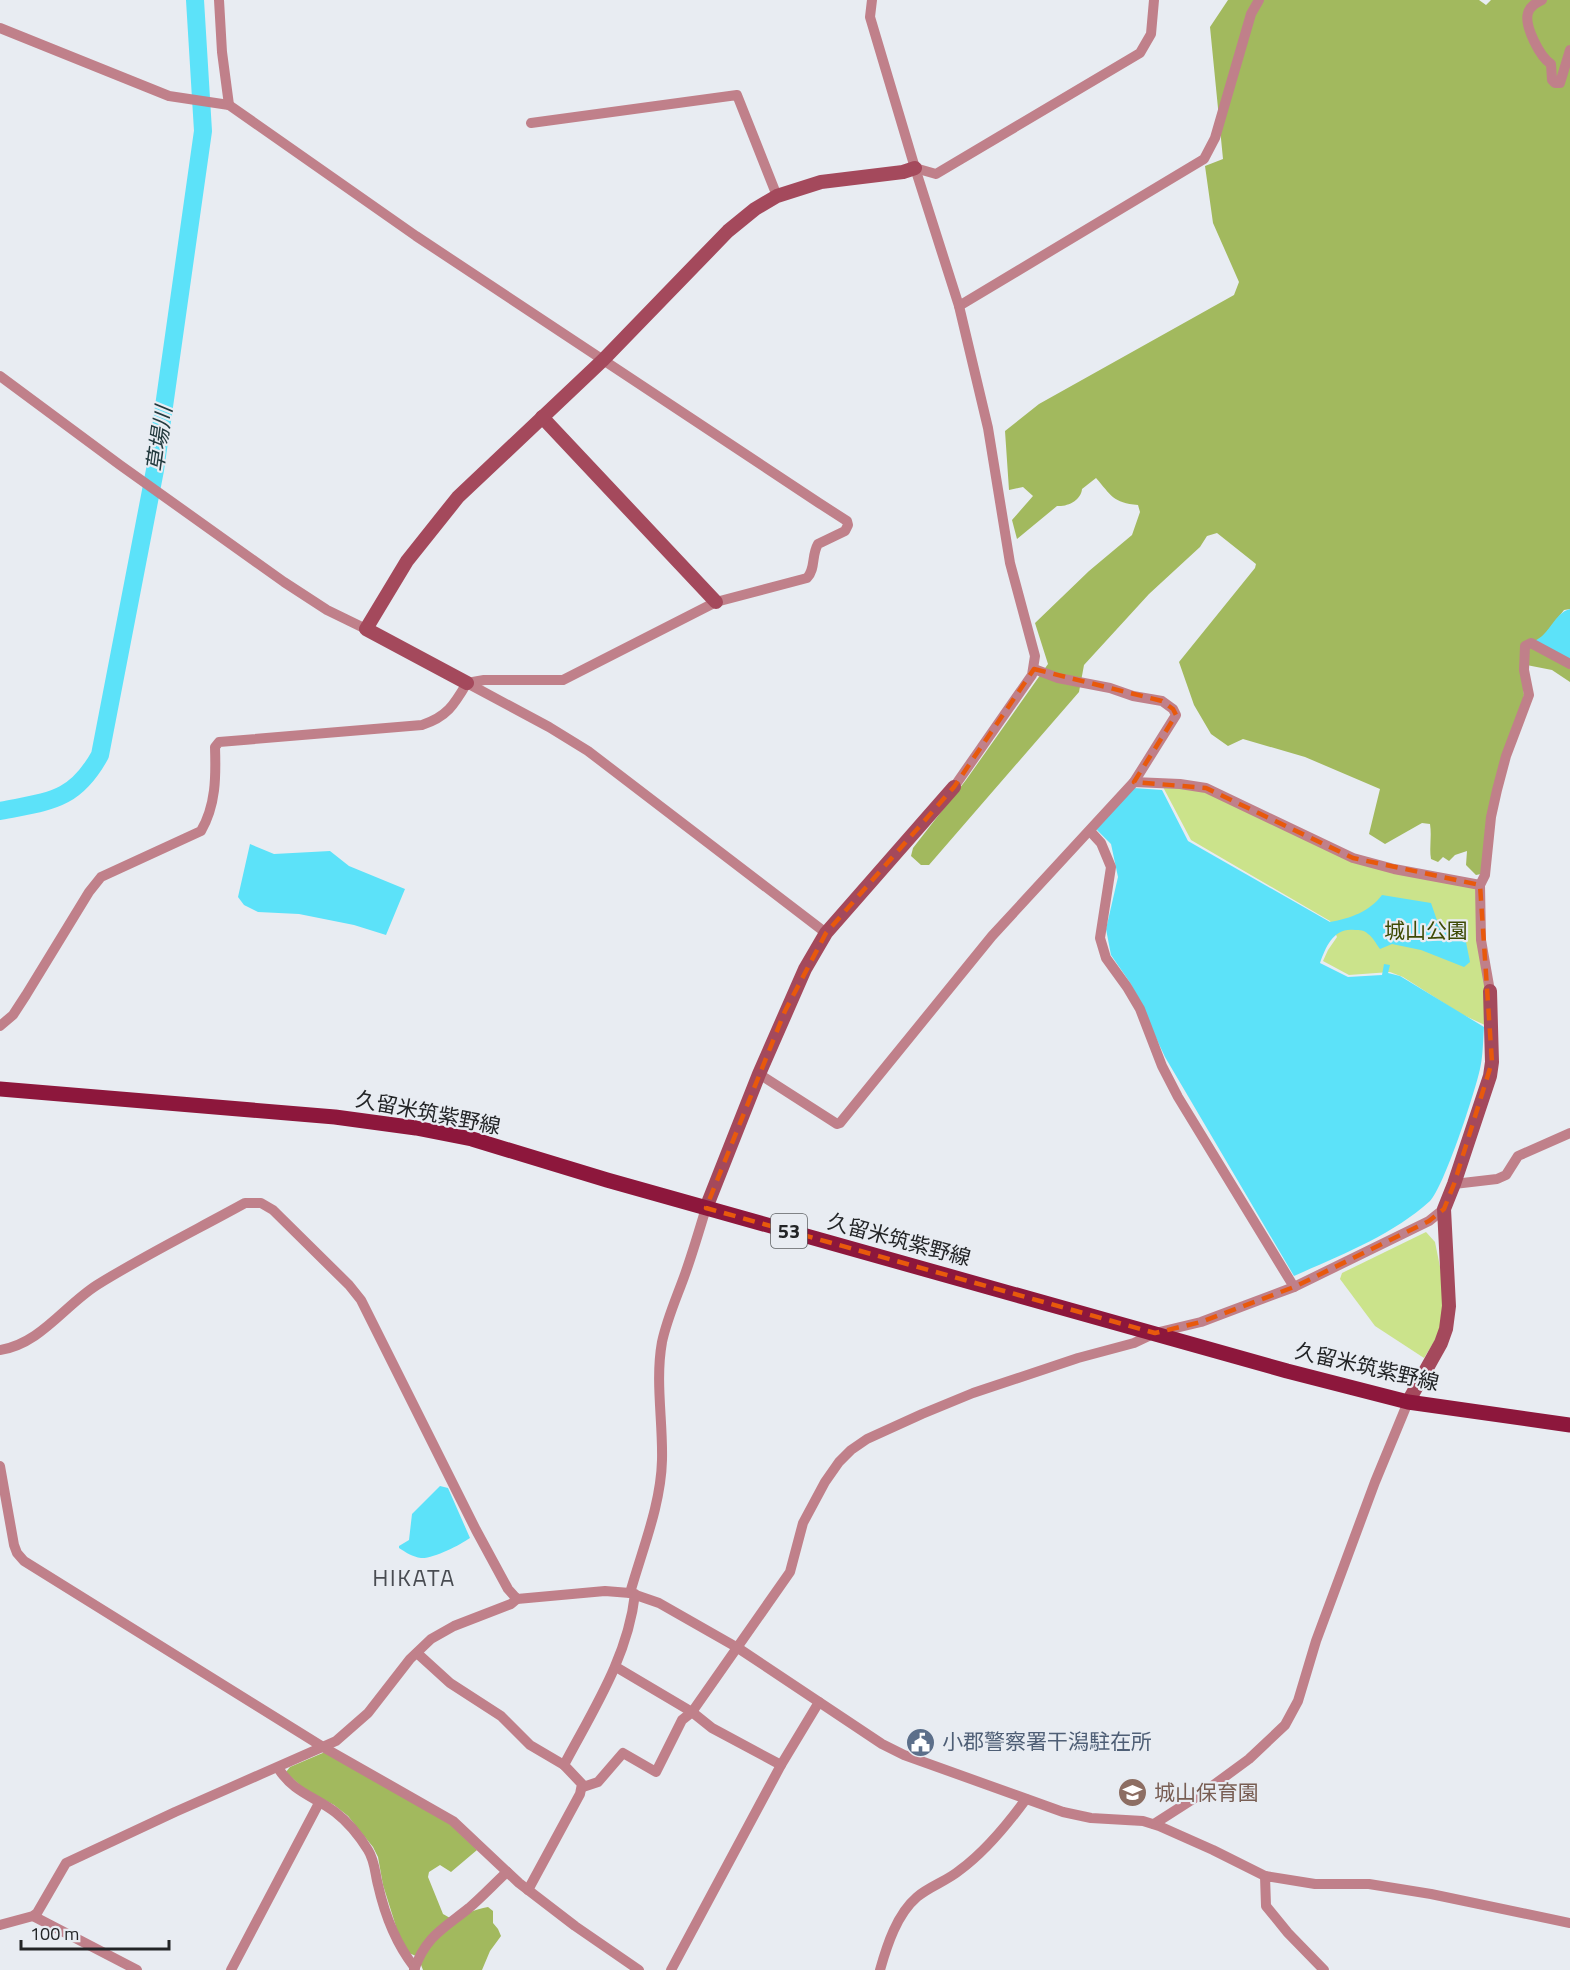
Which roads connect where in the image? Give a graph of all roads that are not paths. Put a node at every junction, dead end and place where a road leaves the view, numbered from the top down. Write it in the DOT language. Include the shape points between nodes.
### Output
graph roads {
  1 [pos="219,0"];
  2 [pos="872,0"];
  3 [pos="1154,0"];
  4 [pos="1259,0"];
  5 [pos="1542,0"];
  6 [pos="0,28"];
  7 [pos="1569,50"];
  8 [pos="229,105"];
  9 [pos="531,123"];
  10 [pos="915,168"];
  11 [pos="777,196"];
  12 [pos="959,306"];
  13 [pos="603,360"];
  14 [pos="0,376"];
  15 [pos="542,417"];
  16 [pos="716,602"];
  17 [pos="366,629"];
  18 [pos="1570,664"];
  19 [pos="1034,669"];
  20 [pos="466,683"];
  21 [pos="1134,782"];
  22 [pos="954,787"];
  23 [pos="1090,831"];
  24 [pos="1480,885"];
  25 [pos="826,933"];
  26 [pos="1490,991"];
  27 [pos="0,1026"];
  28 [pos="759,1074"];
  29 [pos="0,1089"];
  30 [pos="1570,1133"];
  31 [pos="1454,1184"];
  32 [pos="706,1208"];
  33 [pos="1444,1209"];
  34 [pos="1294,1287"];
  35 [pos="1155,1334"];
  36 [pos="0,1350"];
  37 [pos="1408,1402"];
  38 [pos="1570,1425"];
  39 [pos="0,1466"];
  40 [pos="633,1593"];
  41 [pos="517,1599"];
  42 [pos="738,1648"];
  43 [pos="417,1653"];
  44 [pos="616,1667"];
  45 [pos="819,1702"];
  46 [pos="692,1712"];
  47 [pos="324,1747"];
  48 [pos="781,1764"];
  49 [pos="564,1765"];
  50 [pos="278,1768"];
  51 [pos="583,1787"];
  52 [pos="1026,1799"];
  53 [pos="319,1803"];
  54 [pos="1154,1824"];
  55 [pos="507,1872"];
  56 [pos="1265,1876"];
  57 [pos="528,1890"];
  58 [pos="33,1916"];
  59 [pos="1570,1923"];
  60 [pos="0,1925"];
  61 [pos="415,1969"];
  62 [pos="137,1970"];
  63 [pos="231,1970"];
  64 [pos="639,1970"];
  65 [pos="671,1970"];
  66 [pos="880,1970"];
  67 [pos="1324,1970"];
  1 -- 8 [label="street"];
  2 -- 10 [label="street" via="870,17"];
  3 -- 10 [label="street" via="1151,34 1140,53 936,174"];
  4 -- 12 [label="street" via="1251,14 1215,138 1204,159"];
  5 -- 7 [label="street" via="1530,8 1528,26 1538,50 1551,64 1555,83 1563,77"];
  6 -- 8 [label="street" via="169,96"];
  8 -- 13 [label="street"];
  9 -- 11 [label="street" via="737,95"];
  10 -- 11 [label="street" via="821,182"];
  10 -- 12 [label="street"];
  11 -- 13 [label="street" via="728,231"];
  12 -- 19 [label="street" via="988,428 1010,563 1035,656"];
  13 -- 15 [label="street"];
  13 -- 16 [label="street" via="847,521 845,531 818,544 807,578"];
  14 -- 17 [label="street" via="284,582"];
  15 -- 16 [label="street"];
  15 -- 17 [label="street" via="458,497 407,561"];
  16 -- 20 [label="street" via="563,680"];
  17 -- 20 [label="street"];
  18 -- 24 [label="street" via="1531,643 1525,646 1529,695 1497,790 1485,875"];
  19 -- 21 [label="street" via="1162,701 1173,709 1176,715"];
  19 -- 22 [label="street"];
  20 -- 25 [label="street" via="588,751"];
  20 -- 27 [label="street" via="449,710 438,720 422,725 219,742 215,747 217,780 201,831 101,877 26,995"];
  21 -- 23 [label="street"];
  21 -- 24 [label="street" via="1206,788 1353,858"];
  22 -- 25 [label="street"];
  23 -- 28 [label="street" via="992,936 840,1123"];
  23 -- 34 [label="street" via="1101,843 1111,867 1100,938 1106,958 1140,1009 1178,1097"];
  24 -- 26 [label="street" via="1481,940"];
  25 -- 28 [label="street" via="793,993"];
  26 -- 31 [label="street" via="1490,1076"];
  28 -- 32 [label="street"];
  29 -- 32 [label="main road, 久留米筑紫野線 / 53" via="335,1117 416,1128 472,1139"];
  30 -- 31 [label="street" via="1518,1156 1506,1175 1497,1179"];
  31 -- 33 [label="street"];
  32 -- 35 [label="main road, 久留米筑紫野線 / 53"];
  32 -- 40 [label="street" via="662,1341 662,1461 654,1512"];
  33 -- 34 [label="street" via="1429,1221"];
  33 -- 37 [label="street" via="1449,1318 1441,1343"];
  34 -- 35 [label="street" via="1201,1322"];
  35 -- 37 [label="main road, 久留米筑紫野線 / 53"];
  35 -- 42 [label="street" via="973,1394 867,1439 851,1450 839,1462 803,1523 790,1572"];
  36 -- 41 [label="street" via="26,1342 94,1287 125,1268 245,1203 261,1203 273,1210 361,1300 476,1530"];
  37 -- 38 [label="main road, 久留米筑紫野線 / 53"];
  37 -- 54 [label="street" via="1316,1641 1298,1701 1285,1725 1249,1759"];
  39 -- 47 [label="street" via="14,1545 24,1561"];
  40 -- 41 [label="street"];
  40 -- 42 [label="street" via="659,1603"];
  40 -- 44 [label="street" via="632,1619"];
  41 -- 43 [label="street" via="454,1626 431,1639"];
  42 -- 45 [label="street"];
  42 -- 46 [label="street"];
  43 -- 47 [label="street" via="368,1713 336,1742"];
  43 -- 49 [label="street" via="450,1683 501,1716 530,1745"];
  44 -- 46 [label="street"];
  44 -- 49 [label="street"];
  45 -- 48 [label="street"];
  45 -- 52 [label="street" via="904,1755"];
  46 -- 48 [label="street" via="712,1728"];
  46 -- 51 [label="street" via="682,1720 656,1772 623,1753 598,1782"];
  47 -- 50 [label="street"];
  47 -- 55 [label="street" via="453,1821"];
  48 -- 65 [label="street"];
  49 -- 51 [label="street"];
  50 -- 53 [label="street" via="291,1786"];
  50 -- 58 [label="street" via="66,1863"];
  51 -- 57 [label="street"];
  52 -- 54 [label="street" via="1091,1818"];
  52 -- 66 [label="street" via="974,1859 917,1897 895,1930"];
  53 -- 61 [label="street" via="344,1820 368,1850 393,1933"];
  53 -- 63 [label="street"];
  54 -- 56 [label="street"];
  55 -- 57 [label="street"];
  55 -- 61 [label="street" via="467,1910 441,1928 428,1942"];
  56 -- 59 [label="street" via="1315,1884 1369,1884"];
  56 -- 67 [label="street" via="1266,1906"];
  57 -- 64 [label="street"];
  58 -- 60 [label="street"];
  58 -- 62 [label="street"];
}
